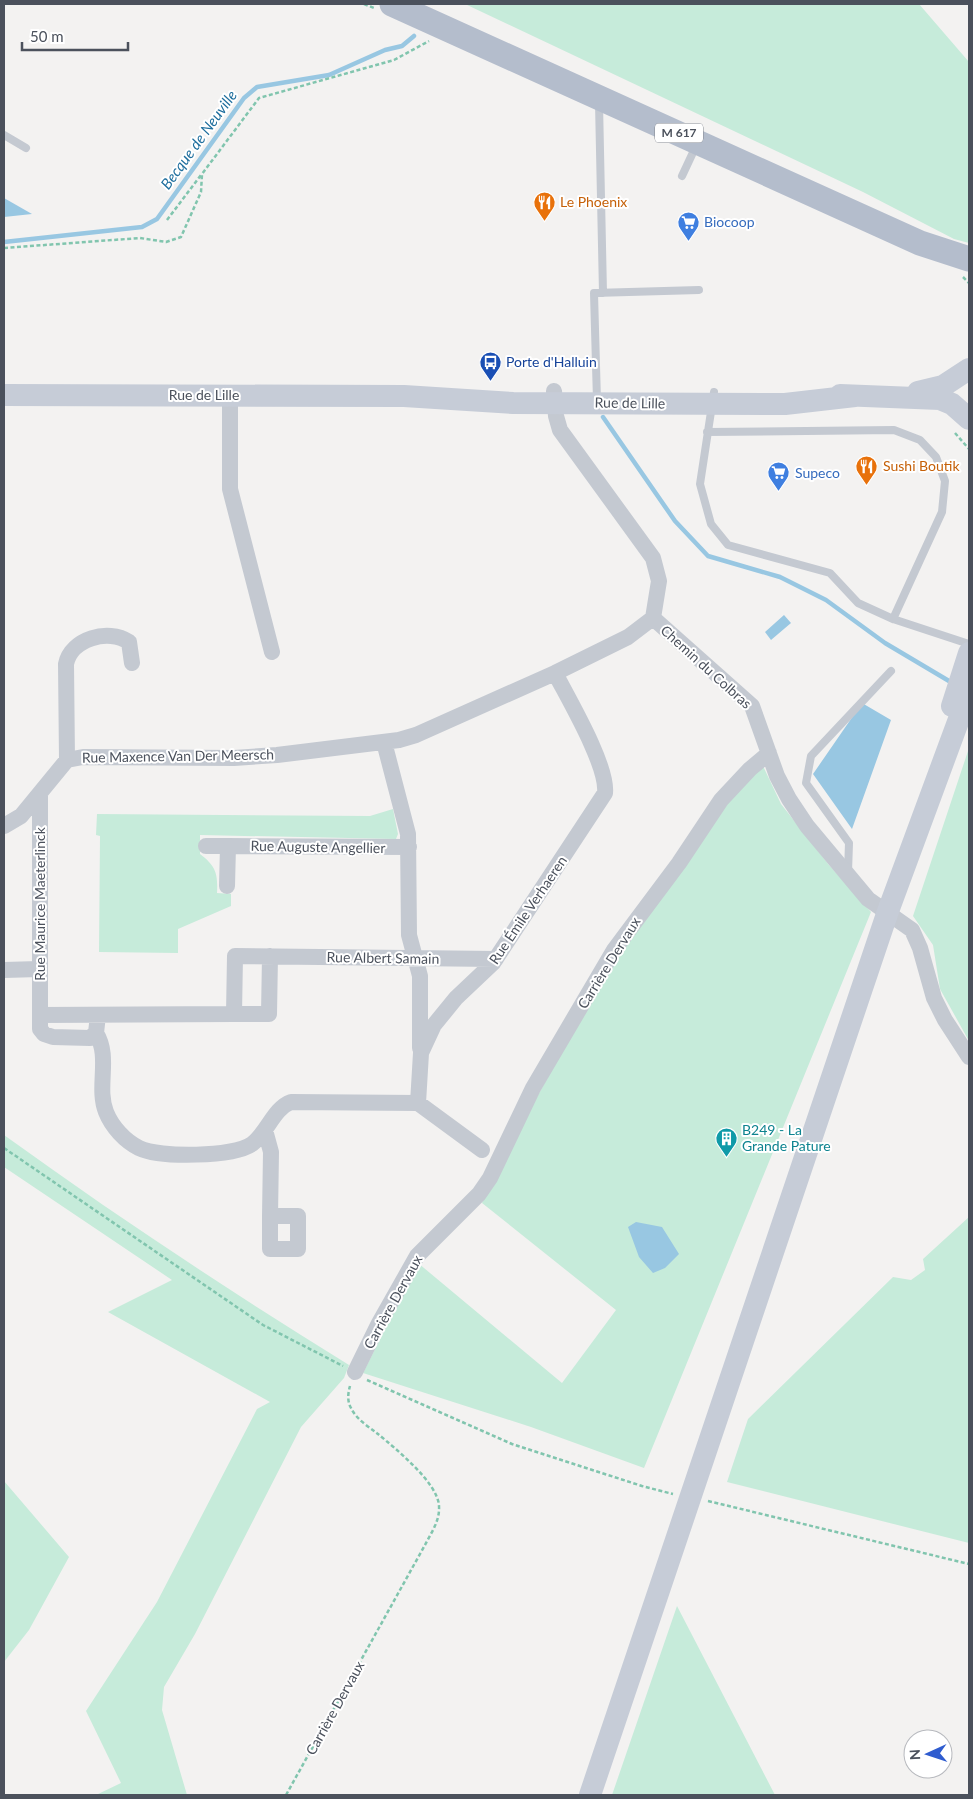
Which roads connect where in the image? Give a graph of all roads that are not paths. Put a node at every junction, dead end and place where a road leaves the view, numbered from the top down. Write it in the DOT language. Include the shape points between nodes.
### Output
graph roads {
  1 [pos="402,8"];
  2 [pos="598,96"];
  3 [pos="4,135"];
  4 [pos="698,142"];
  5 [pos="26,148"];
  6 [pos="682,176"];
  7 [pos="920,243"];
  8 [pos="969,259"];
  9 [pos="969,273"];
  10 [pos="699,290"];
  11 [pos="602,293"];
  12 [pos="969,369"];
  13 [pos="4,395"];
  14 [pos="230,396"];
  15 [pos="890,396"];
  16 [pos="555,397"];
  17 [pos="597,397"];
  18 [pos="714,398"];
  19 [pos="962,425"];
  20 [pos="707,432"];
  21 [pos="653,618"];
  22 [pos="894,619"];
  23 [pos="969,644"];
  24 [pos="272,652"];
  25 [pos="969,653"];
  26 [pos="132,663"];
  27 [pos="891,672"];
  28 [pos="556,673"];
  29 [pos="969,692"];
  30 [pos="384,742"];
  31 [pos="769,753"];
  32 [pos="67,760"];
  33 [pos="40,793"];
  34 [pos="4,826"];
  35 [pos="206,846"];
  36 [pos="228,846"];
  37 [pos="409,848"];
  38 [pos="901,875"];
  39 [pos="848,876"];
  40 [pos="228,886"];
  41 [pos="887,914"];
  42 [pos="270,956"];
  43 [pos="415,958"];
  44 [pos="496,959"];
  45 [pos="39,969"];
  46 [pos="4,970"];
  47 [pos="234,1014"];
  48 [pos="40,1015"];
  49 [pos="98,1016"];
  50 [pos="96,1033"];
  51 [pos="420,1053"];
  52 [pos="969,1056"];
  53 [pos="418,1103"];
  54 [pos="265,1130"];
  55 [pos="482,1150"];
  56 [pos="270,1216"];
  57 [pos="355,1372"];
  58 [pos="590,1795"];
  1 -- 2 [label="main road, M 617" via="436,30"];
  2 -- 4 [label="main road, M 617"];
  2 -- 11 [label="lane"];
  3 -- 5 [label="lane"];
  4 -- 6 [label="lane"];
  4 -- 7 [label="main road, M 617"];
  7 -- 8 [label="main road, M 617"];
  7 -- 9 [label="main road, M 617"];
  10 -- 11 [label="lane"];
  11 -- 17 [label="lane" via="594,293"];
  12 -- 15 [label="main road, Rue de Lille" via="942,386"];
  13 -- 14 [label="main road, Rue de Lille"];
  14 -- 16 [label="main road, Rue de Lille"];
  14 -- 24 [label="street" via="230,489"];
  15 -- 18 [label="main road, Rue de Lille"];
  15 -- 19 [label="main road, Rue de Lille" via="940,399 952,404"];
  16 -- 17 [label="main road, Rue de Lille"];
  16 -- 21 [label="street, Chemin du Colbras" via="560,430 654,558 659,581"];
  17 -- 18 [label="main road, Rue de Lille"];
  18 -- 20 [label="lane"];
  20 -- 22 [label="lane" via="700,484 711,524 728,545 830,573 858,603"];
  20 -- 22 [label="lane" via="894,430 920,440 936,457 945,481 942,512"];
  21 -- 28 [label="street, Rue Maxence Van Der Meersch" via="628,637"];
  21 -- 31 [label="street, Chemin du Colbras" via="706,668 747,700 756,713"];
  22 -- 23 [label="lane"];
  25 -- 38 [label="main road"];
  26 -- 32 [label="street" via="129,642 115,636 86,641 71,651 66,664"];
  27 -- 39 [label="lane" via="811,756 806,783 849,843"];
  28 -- 30 [label="street, Rue Maxence Van Der Meersch" via="416,735"];
  28 -- 44 [label="street, Rue Émile Verhaeren" via="592,748 604,780 604,793"];
  29 -- 38 [label="main road"];
  30 -- 32 [label="street, Rue Maxence Van Der Meersch" via="234,758 82,757"];
  30 -- 37 [label="street" via="405,816"];
  31 -- 39 [label="street, Chemin du Colbras" via="789,799"];
  31 -- 57 [label="street, Carrière Dervaux" via="721,800 679,864 614,950 533,1088 490,1178 479,1194 421,1251"];
  32 -- 33 [label="street, Rue Maxence Van Der Meersch"];
  33 -- 34 [label="street, Rue Maxence Van Der Meersch" via="21,816"];
  33 -- 45 [label="street, Rue Maurice Maeterlinck"];
  35 -- 36 [label="street, Rue Auguste Angellier"];
  36 -- 37 [label="street, Rue Auguste Angellier"];
  36 -- 40 [label="street"];
  37 -- 43 [label="street" via="409,935"];
  38 -- 41 [label="main road"];
  39 -- 41 [label="street, Chemin du Colbras"];
  41 -- 52 [label="street, Chemin du Colbras" via="906,925 916,938 934,998"];
  41 -- 58 [label="main road"];
  42 -- 43 [label="street, Rue Albert Samain"];
  42 -- 47 [label="street" via="269,1014"];
  42 -- 47 [label="street, Rue Albert Samain" via="235,956"];
  43 -- 44 [label="street, Rue Albert Samain"];
  43 -- 51 [label="street" via="420,976"];
  44 -- 51 [label="street, Rue Émile Verhaeren" via="447,1007 430,1030"];
  45 -- 46 [label="street"];
  45 -- 48 [label="street, Rue Maurice Maeterlinck"];
  47 -- 49 [label="street"];
  48 -- 49 [label="street"];
  48 -- 50 [label="street" via="40,1029 52,1037 90,1038"];
  49 -- 50 [label="street"];
  50 -- 54 [label="street" via="102,1046 104,1108 118,1130 139,1148 163,1153 223,1154 247,1146"];
  51 -- 53 [label="street, Rue Émile Verhaeren"];
  53 -- 54 [label="street" via="291,1102"];
  53 -- 55 [label="street"];
  54 -- 56 [label="street" via="271,1152"];
}
